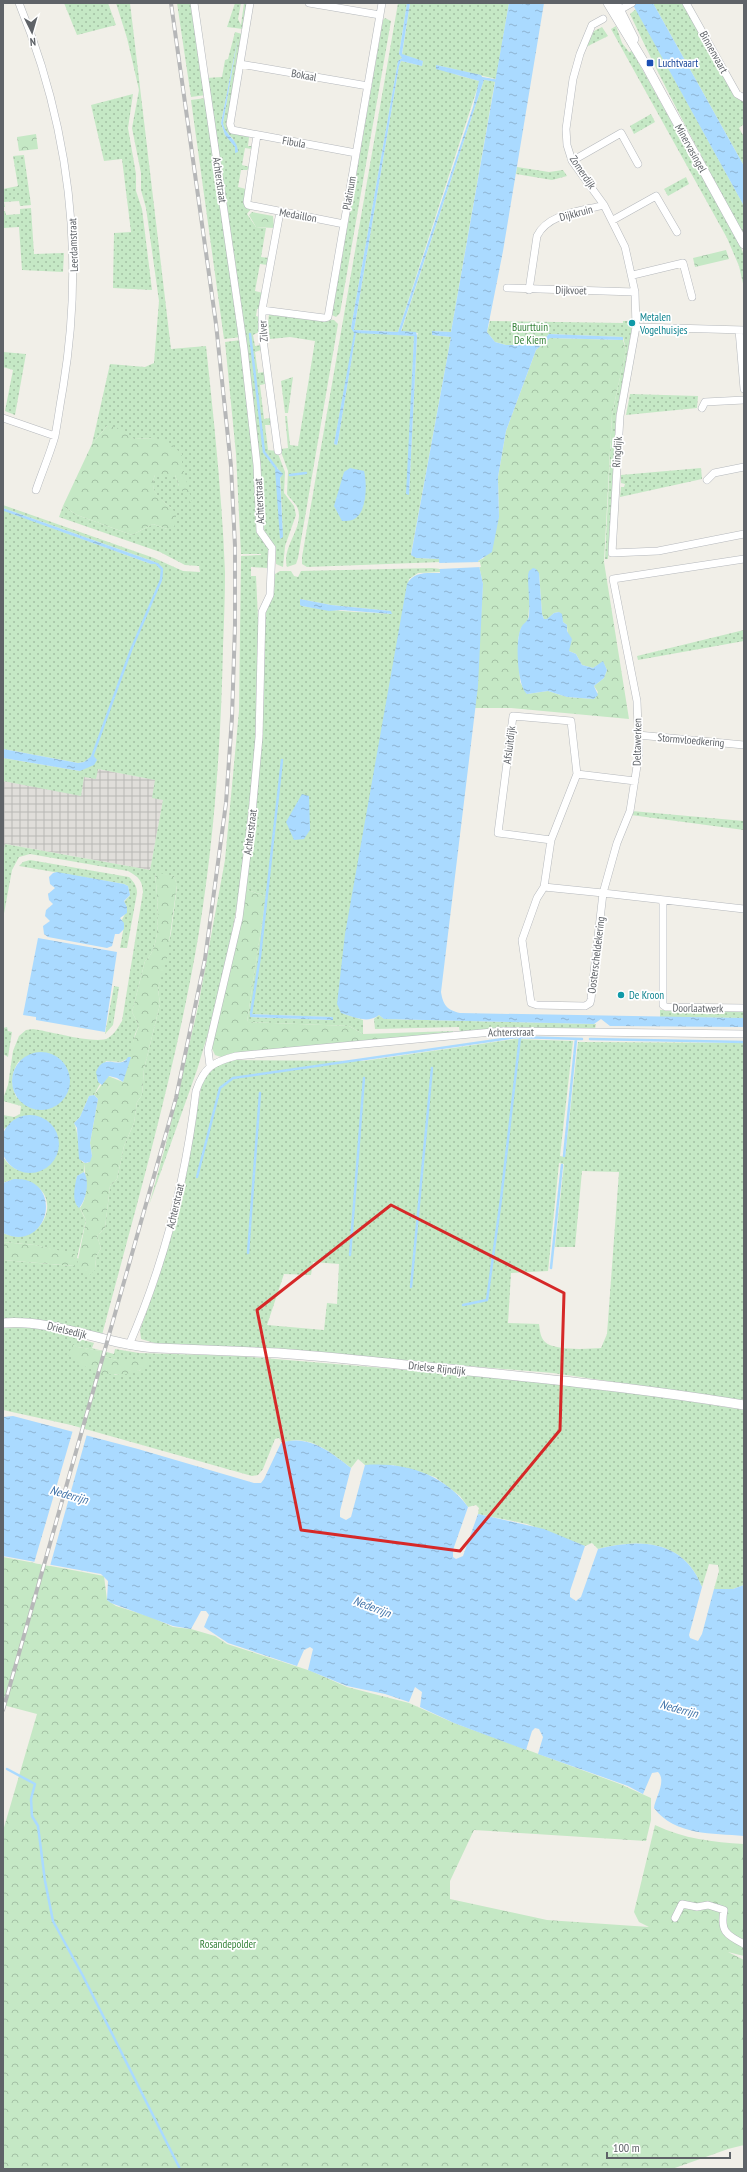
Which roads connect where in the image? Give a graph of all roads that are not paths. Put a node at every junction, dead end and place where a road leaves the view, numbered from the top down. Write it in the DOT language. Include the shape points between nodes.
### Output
graph roads {
  1 [pos="18,3"];
  2 [pos="194,3"];
  3 [pos="250,3"];
  4 [pos="313,3"];
  5 [pos="382,3"];
  6 [pos="608,3"];
  7 [pos="686,3"];
  8 [pos="631,4"];
  9 [pos="616,9"];
  10 [pos="380,15"];
  11 [pos="603,19"];
  12 [pos="240,64"];
  13 [pos="368,86"];
  14 [pos="744,98"];
  15 [pos="257,135"];
  16 [pos="356,153"];
  17 [pos="572,161"];
  18 [pos="638,164"];
  19 [pos="604,205"];
  20 [pos="280,212"];
  21 [pos="613,220"];
  22 [pos="344,224"];
  23 [pos="677,232"];
  24 [pos="744,244"];
  25 [pos="633,275"];
  26 [pos="507,288"];
  27 [pos="529,290"];
  28 [pos="635,292"];
  29 [pos="692,297"];
  30 [pos="262,310"];
  31 [pos="636,327"];
  32 [pos="742,330"];
  33 [pos="744,389"];
  34 [pos="744,400"];
  35 [pos="702,408"];
  36 [pos="3,418"];
  37 [pos="55,436"];
  38 [pos="278,451"];
  39 [pos="744,467"];
  40 [pos="707,480"];
  41 [pos="36,490"];
  42 [pos="744,534"];
  43 [pos="744,559"];
  44 [pos="638,735"];
  45 [pos="744,745"];
  46 [pos="577,774"];
  47 [pos="635,781"];
  48 [pos="551,840"];
  49 [pos="544,887"];
  50 [pos="603,892"];
  51 [pos="663,900"];
  52 [pos="744,909"];
  53 [pos="744,1008"];
  54 [pos="744,1034"];
  55 [pos="210,1066"];
  56 [pos="3,1323"];
  57 [pos="129,1345"];
  58 [pos="744,1405"];
  59 [pos="675,1918"];
  60 [pos="744,1944"];
  1 -- 37 [label="street, Leerdamstraat" via="37,47 58,126 71,209 74,286 72,323"];
  2 -- 55 [label="street, Achterstraat" via="242,333 257,465 260,531 272,548 270,595 262,612 261,688 252,814 239,918 208,1050"];
  3 -- 12 [label="street"];
  4 -- 10 [label="street"];
  5 -- 10 [label="street, Platinum"];
  6 -- 9 [label="street, Minervasingel"];
  7 -- 14 [label="street, Binnenvaart" via="737,94"];
  8 -- 9 [label="street"];
  9 -- 24 [label="street, Minervasingel" via="630,42 638,52"];
  10 -- 13 [label="street, Platinum"];
  11 -- 17 [label="street, Zomerdijk" via="592,25 573,79 566,128 567,145"];
  12 -- 13 [label="street, Bokaal"];
  12 -- 15 [label="street, Fibula" via="230,124 232,130"];
  13 -- 16 [label="street, Platinum"];
  15 -- 16 [label="street, Fibula"];
  15 -- 20 [label="street, Medaillon" via="246,202 252,208"];
  16 -- 22 [label="street, Platinum"];
  17 -- 18 [label="street" via="621,134"];
  17 -- 19 [label="street, Zomerdijk"];
  19 -- 21 [label="street, Zomerdijk"];
  19 -- 27 [label="street, Dijkkruin" via="555,219 542,229 537,236"];
  20 -- 22 [label="street, Medaillon"];
  20 -- 30 [label="street, Zilver"];
  21 -- 23 [label="street" via="656,196"];
  21 -- 25 [label="street, Zomerdijk" via="625,247"];
  22 -- 30 [label="street, Platinum" via="328,317"];
  25 -- 28 [label="street, Zomerdijk"];
  25 -- 29 [label="street" via="683,263"];
  26 -- 27 [label="street, Dijkvoet"];
  27 -- 28 [label="street, Dijkvoet"];
  28 -- 31 [label="street, Zomerdijk"];
  30 -- 38 [label="street, Zilver"];
  31 -- 32 [label="street"];
  31 -- 42 [label="street, Ringdijk" via="620,416 612,553 658,551"];
  32 -- 33 [label="street"];
  34 -- 35 [label="street" via="705,402"];
  36 -- 37 [label="street"];
  37 -- 41 [label="street, Leerdamstraat"];
  39 -- 40 [label="street" via="714,473"];
  43 -- 44 [label="street, Deltawerken" via="613,579 637,701"];
  44 -- 45 [label="street, Stormvloedkering"];
  44 -- 47 [label="street, Deltawerken" via="639,753"];
  46 -- 47 [label="street"];
  46 -- 48 [label="street, Afsluitdijk"];
  46 -- 48 [label="street, Afsluitdijk" via="571,721 513,716 498,833"];
  47 -- 50 [label="street, Deltawerken" via="630,811 617,843"];
  48 -- 49 [label="street, Afsluitdijk"];
  49 -- 50 [label="street"];
  49 -- 50 [label="street, Oosterscheldekering" via="537,898 522,940 529,1000 537,1005 585,1006 590,1003"];
  50 -- 51 [label="street"];
  51 -- 52 [label="street"];
  51 -- 53 [label="street, Doorlaatwerk" via="663,1005"];
  54 -- 55 [label="street, Achterstraat" via="503,1031 236,1056"];
  55 -- 57 [label="street, Achterstraat" via="200,1078 196,1091 174,1214 162,1257 150,1297"];
  56 -- 57 [label="street, Drielsedijk" via="47,1325"];
  57 -- 58 [label="street, Drielse Rijndijk" via="279,1353 538,1378 651,1390"];
  59 -- 60 [label="street" via="682,1904 697,1907 708,1905 724,1910 722,1923 725,1933"];
}
